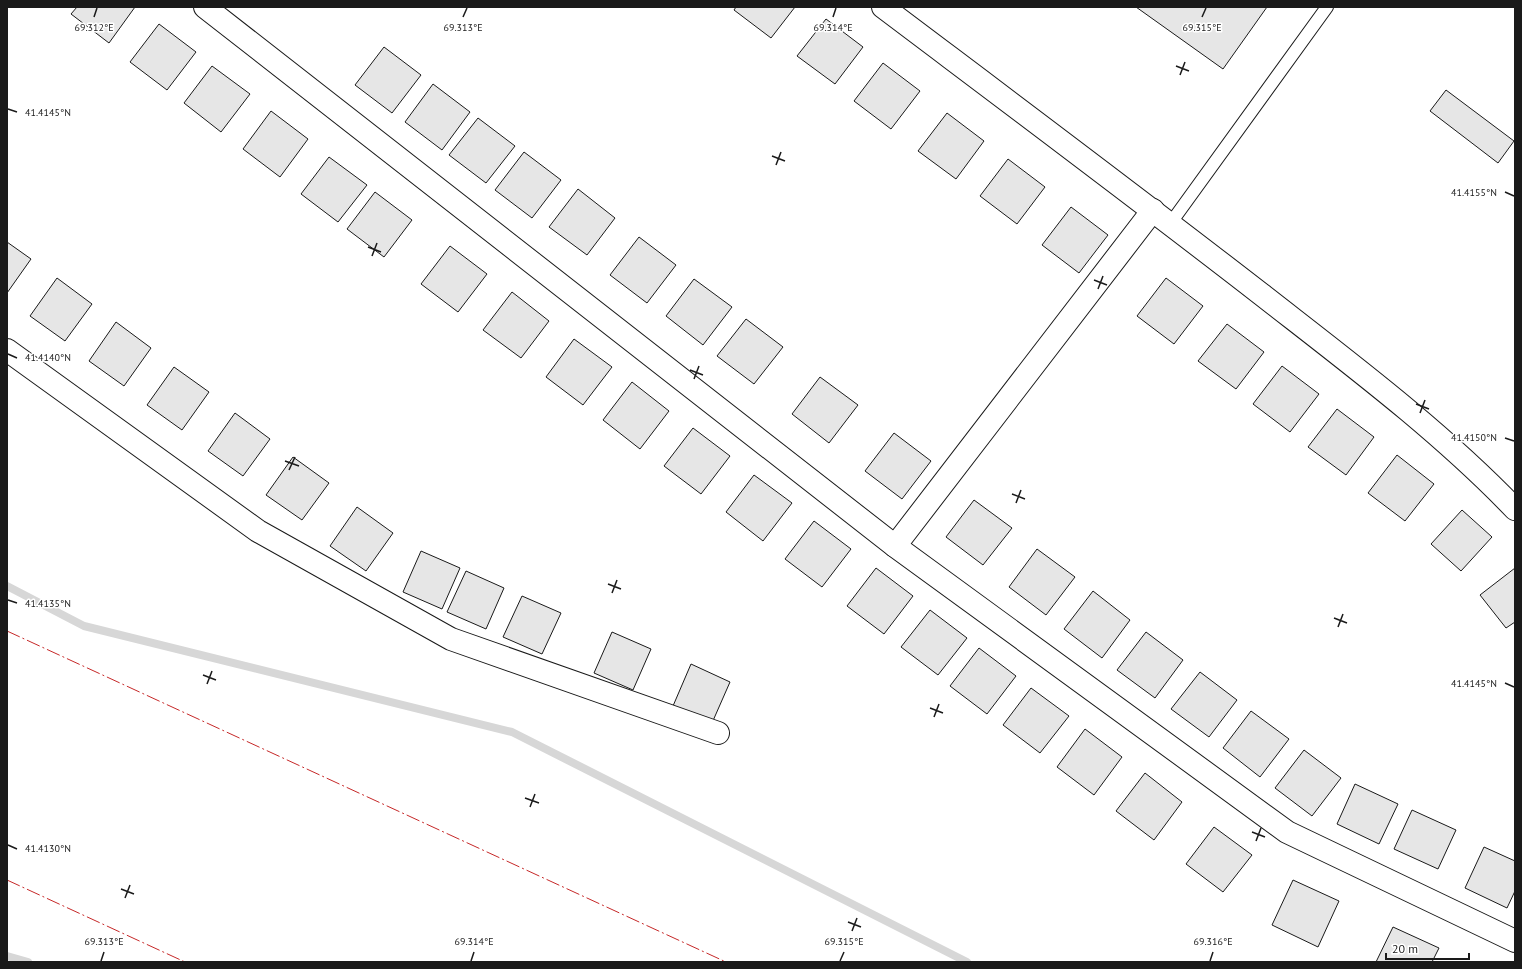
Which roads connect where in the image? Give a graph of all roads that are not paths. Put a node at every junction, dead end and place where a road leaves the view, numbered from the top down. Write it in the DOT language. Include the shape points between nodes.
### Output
graph roads {
  1 [pos="205,7"];
  2 [pos="883,7"];
  3 [pos="1327,7"];
  4 [pos="1153,210"];
  5 [pos="1170,224"];
  6 [pos="7,350"];
  7 [pos="1515,509"];
  8 [pos="895,546"];
  9 [pos="718,733"];
  10 [pos="1515,941"];
  1 -- 8 [label="street"];
  2 -- 4 [label="street"];
  3 -- 5 [label="lane"];
  4 -- 5 [label="street"];
  4 -- 8 [label="street"];
  5 -- 7 [label="street" via="1324,343 1437,435"];
  6 -- 9 [label="street" via="258,531 451,639"];
  8 -- 10 [label="street" via="1287,832"];
}
